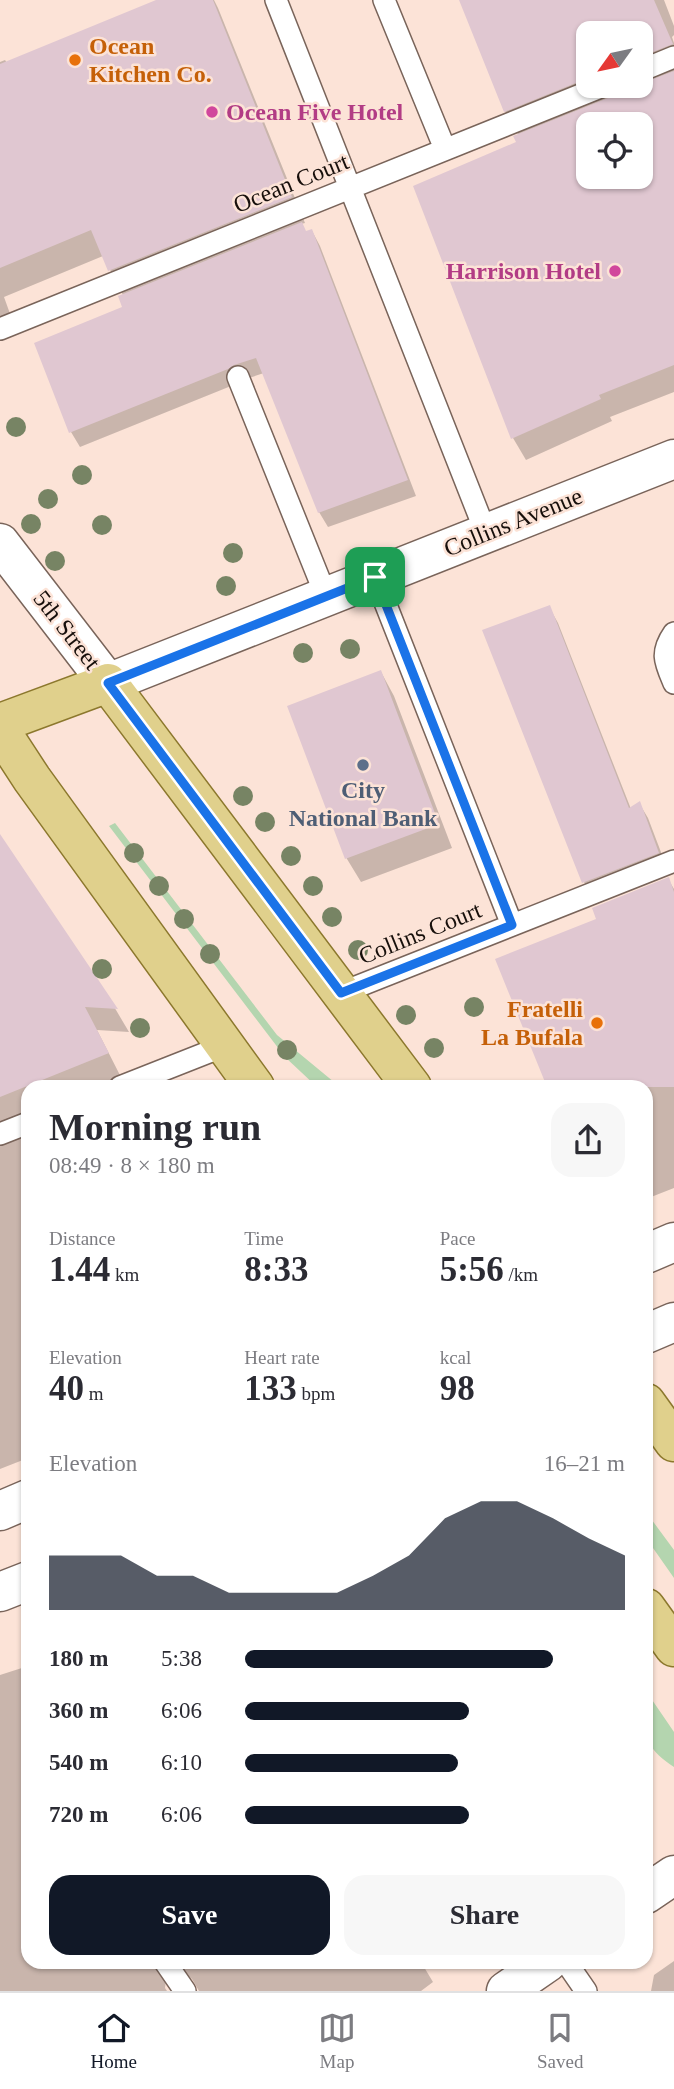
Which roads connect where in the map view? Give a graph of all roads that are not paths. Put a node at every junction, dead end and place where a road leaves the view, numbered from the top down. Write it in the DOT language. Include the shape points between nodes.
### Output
graph roads {
  1 [pos="276,0"];
  2 [pos="384,0"];
  3 [pos="674,57"];
  4 [pos="653,66"];
  5 [pos="576,97"];
  6 [pos="445,149"];
  7 [pos="350,187"];
  8 [pos="0,329"];
  9 [pos="238,377"];
  10 [pos="674,459"];
  11 [pos="486,533"];
  12 [pos="0,543"];
  13 [pos="375,577"];
  14 [pos="326,596"];
  15 [pos="674,633"];
  16 [pos="108,683"];
  17 [pos="674,683"];
  18 [pos="0,723"];
  19 [pos="0,730"];
  20 [pos="674,861"];
  21 [pos="512,925"];
  22 [pos="341,993"];
  23 [pos="224,1046"];
  24 [pos="138,1080"];
  25 [pos="250,1080"];
  26 [pos="407,1080"];
  27 [pos="21,1126"];
  28 [pos="0,1134"];
  29 [pos="674,1242"];
  30 [pos="653,1251"];
  31 [pos="674,1322"];
  32 [pos="653,1331"];
  33 [pos="653,1413"];
  34 [pos="674,1442"];
  35 [pos="21,1502"];
  36 [pos="0,1511"];
  37 [pos="21,1584"];
  38 [pos="0,1592"];
  39 [pos="653,1618"];
  40 [pos="674,1647"];
  41 [pos="674,1875"];
  42 [pos="653,1889"];
  43 [pos="170,1969"];
  44 [pos="571,1969"];
  45 [pos="185,1991"];
  46 [pos="586,1991"];
  1 -- 7 [label="lane"];
  2 -- 6 [label="lane"];
  3 -- 4 [label="lane"];
  5 -- 6 [label="lane, Ocean Court"];
  6 -- 7 [label="lane, Ocean Court"];
  7 -- 8 [label="lane, Ocean Court"];
  7 -- 11 [label="lane"];
  9 -- 14 [label="lane"];
  10 -- 11 [label="street, Collins Avenue"];
  11 -- 13 [label="street, Collins Avenue"];
  12 -- 16 [label="street, 5th Street"];
  13 -- 14 [label="street, Collins Avenue"];
  13 -- 21 [label="lane"];
  14 -- 16 [label="street, Collins Avenue"];
  15 -- 17 [label="lane" via="665,648"];
  16 -- 18 [label="main road, Collins Avenue"];
  16 -- 22 [label="main road, 5th Street"];
  19 -- 23 [label="main road"];
  20 -- 21 [label="lane, Collins Court"];
  21 -- 22 [label="lane, Collins Court"];
  22 -- 26 [label="main road, 5th Street"];
  23 -- 24 [label="lane"];
  23 -- 25 [label="main road"];
  27 -- 28 [label="lane"];
  29 -- 30 [label="street"];
  31 -- 32 [label="street"];
  33 -- 34 [label="main road"];
  35 -- 36 [label="street"];
  37 -- 38 [label="street"];
  39 -- 40 [label="main road"];
  41 -- 42 [label="street"];
  43 -- 45 [label="lane"];
  44 -- 46 [label="lane"];
}
